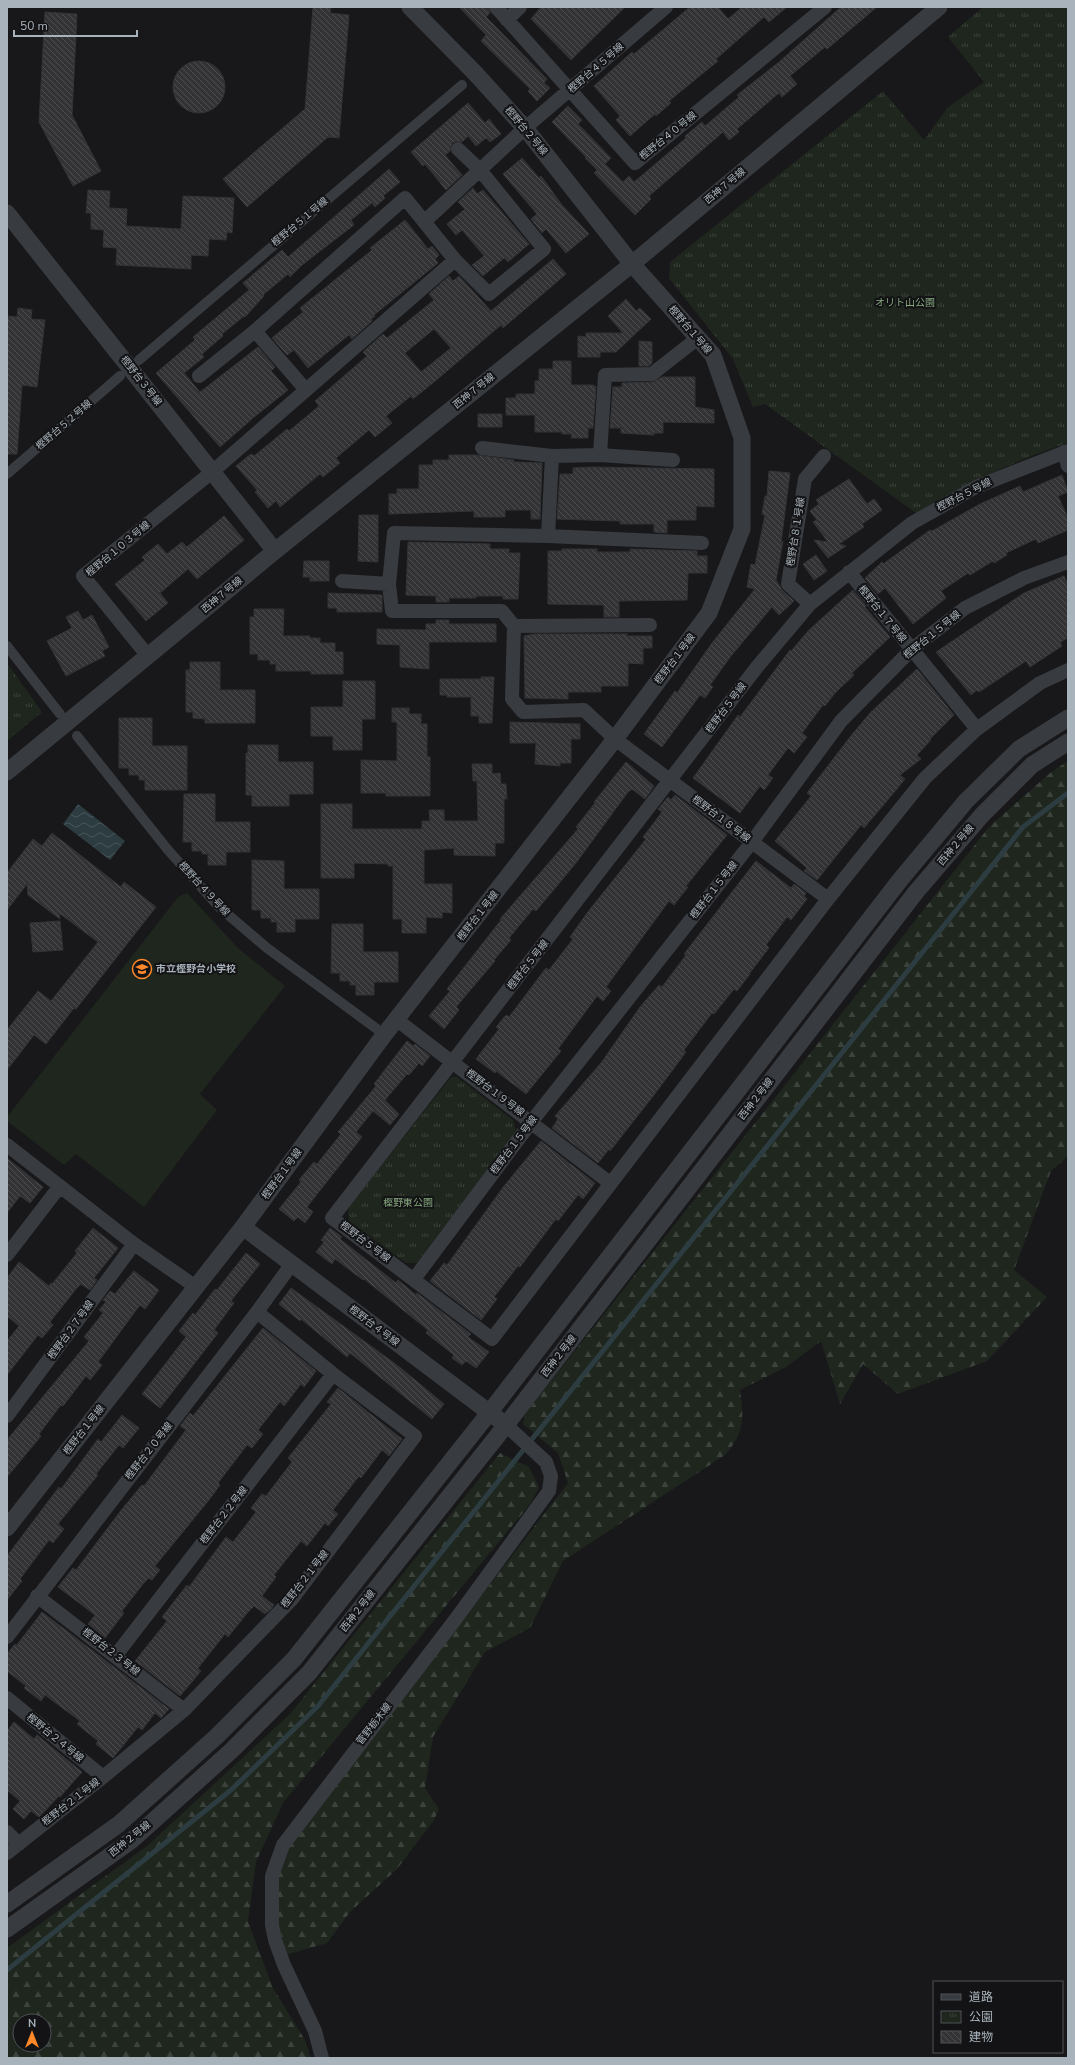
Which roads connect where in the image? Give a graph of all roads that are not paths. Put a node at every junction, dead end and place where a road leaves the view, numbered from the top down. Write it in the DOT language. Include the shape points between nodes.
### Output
graph roads {
  1 [pos="410,7"];
  2 [pos="496,7"];
  3 [pos="520,7"];
  4 [pos="666,7"];
  5 [pos="825,7"];
  6 [pos="939,7"];
  7 [pos="507,20"];
  8 [pos="462,85"];
  9 [pos="570,90"];
  10 [pos="525,128"];
  11 [pos="458,149"];
  12 [pos="480,170"];
  13 [pos="7,213"];
  14 [pos="426,221"];
  15 [pos="456,260"];
  16 [pos="632,264"];
  17 [pos="255,331"];
  18 [pos="698,338"];
  19 [pos="139,360"];
  20 [pos="120,376"];
  21 [pos="199,376"];
  22 [pos="306,390"];
  23 [pos="482,448"];
  24 [pos="1066,452"];
  25 [pos="552,456"];
  26 [pos="600,456"];
  27 [pos="824,456"];
  28 [pos="673,460"];
  29 [pos="1068,466"];
  30 [pos="212,472"];
  31 [pos="7,474"];
  32 [pos="548,536"];
  33 [pos="702,543"];
  34 [pos="275,551"];
  35 [pos="1068,562"];
  36 [pos="849,572"];
  37 [pos="342,581"];
  38 [pos="389,584"];
  39 [pos="810,604"];
  40 [pos="650,625"];
  41 [pos="514,626"];
  42 [pos="7,646"];
  43 [pos="912,649"];
  44 [pos="148,656"];
  45 [pos="1068,670"];
  46 [pos="60,714"];
  47 [pos="1068,718"];
  48 [pos="977,729"];
  49 [pos="77,736"];
  50 [pos="615,739"];
  51 [pos="1068,742"];
  52 [pos="7,772"];
  53 [pos="670,781"];
  54 [pos="752,842"];
  55 [pos="828,899"];
  56 [pos="397,1020"];
  57 [pos="377,1029"];
  58 [pos="453,1062"];
  59 [pos="532,1121"];
  60 [pos="7,1145"];
  61 [pos="610,1183"];
  62 [pos="60,1186"];
  63 [pos="243,1227"];
  64 [pos="134,1244"];
  65 [pos="7,1255"];
  66 [pos="291,1265"];
  67 [pos="414,1279"];
  68 [pos="196,1287"];
  69 [pos="257,1312"];
  70 [pos="333,1374"];
  71 [pos="489,1413"];
  72 [pos="7,1416"];
  73 [pos="506,1425"];
  74 [pos="7,1528"];
  75 [pos="37,1596"];
  76 [pos="7,1637"];
  77 [pos="116,1655"];
  78 [pos="7,1698"];
  79 [pos="184,1710"];
  80 [pos="103,1777"];
  81 [pos="7,1832"];
  82 [pos="19,1844"];
  83 [pos="7,1853"];
  84 [pos="7,1904"];
  85 [pos="7,1929"];
  86 [pos="322,2058"];
  1 -- 10 [label="street, 樫野台２号線"];
  2 -- 7 [label="street, 樫野台４０号線"];
  3 -- 7 [label="street"];
  4 -- 9 [label="street, 樫野台４５号線"];
  5 -- 9 [label="street, 樫野台４０号線" via="635,162"];
  6 -- 16 [label="street, 西神７号線"];
  7 -- 9 [label="street, 樫野台４０号線"];
  8 -- 19 [label="street, 樫野台５１号線"];
  9 -- 10 [label="street, 樫野台４５号線"];
  10 -- 12 [label="street, 樫野台４５号線"];
  10 -- 16 [label="street, 樫野台２号線"];
  11 -- 12 [label="street"];
  12 -- 14 [label="street, 樫野台４５号線"];
  12 -- 15 [label="street" via="544,249 489,294"];
  13 -- 30 [label="street, 樫野台３号線"];
  14 -- 15 [label="street"];
  14 -- 17 [label="street" via="405,198"];
  15 -- 22 [label="street"];
  16 -- 18 [label="street, 樫野台１号線"];
  16 -- 34 [label="street, 西神７号線"];
  17 -- 21 [label="street"];
  17 -- 22 [label="street"];
  18 -- 26 [label="street" via="652,374 605,375"];
  18 -- 50 [label="street, 樫野台１号線" via="712,355 742,438 742,529 709,613"];
  20 -- 31 [label="street, 樫野台５２号線"];
  22 -- 30 [label="street"];
  23 -- 25 [label="street"];
  24 -- 29 [label="street"];
  24 -- 36 [label="street, 樫野台５号線" via="976,487 912,523"];
  25 -- 26 [label="street"];
  25 -- 32 [label="street"];
  26 -- 28 [label="street"];
  27 -- 39 [label="street, 樫野台８１号線" via="805,479 788,584"];
  30 -- 34 [label="street, 樫野台３号線"];
  30 -- 44 [label="street, 樫野台１０３号線" via="83,576"];
  32 -- 33 [label="street"];
  32 -- 38 [label="street" via="394,533"];
  34 -- 44 [label="street, 西神７号線"];
  35 -- 43 [label="street, 樫野台１５号線" via="1024,578 965,608"];
  36 -- 39 [label="street, 樫野台５号線"];
  36 -- 43 [label="street, 樫野台１７号線"];
  37 -- 38 [label="street"];
  38 -- 41 [label="street" via="392,611 502,611"];
  39 -- 53 [label="street, 樫野台５号線" via="757,667"];
  40 -- 41 [label="street"];
  41 -- 50 [label="street, 樫野台１８号線" via="512,700 523,712 584,710"];
  42 -- 46 [label="street"];
  43 -- 48 [label="street, 樫野台１７号線"];
  43 -- 54 [label="street, 樫野台１５号線" via="841,721"];
  44 -- 52 [label="street, 西神７号線"];
  45 -- 48 [label="street, 樫野台５号線" via="1040,683"];
  47 -- 71 [label="street, 西神２号線" via="1020,749 966,801 900,880"];
  48 -- 55 [label="street, 樫野台５号線" via="925,778"];
  49 -- 57 [label="street, 樫野台４９号線" via="218,908"];
  50 -- 53 [label="street, 樫野台１８号線"];
  50 -- 56 [label="street, 樫野台１号線"];
  51 -- 73 [label="street, 西神２号線" via="1032,765 982,815 916,892"];
  53 -- 54 [label="street, 樫野台１８号線"];
  53 -- 58 [label="street, 樫野台５号線"];
  54 -- 55 [label="street, 樫野台１８号線"];
  54 -- 59 [label="street, 樫野台１５号線"];
  55 -- 61 [label="street, 樫野台５号線"];
  56 -- 58 [label="street, 樫野台１９号線"];
  56 -- 63 [label="street, 樫野台１号線"];
  58 -- 59 [label="street, 樫野台１９号線"];
  58 -- 67 [label="street, 樫野台５号線" via="332,1218"];
  59 -- 61 [label="street, 樫野台１９号線"];
  59 -- 67 [label="street, 樫野台１５号線"];
  60 -- 62 [label="street"];
  61 -- 67 [label="street, 樫野台５号線" via="492,1339"];
  62 -- 64 [label="street"];
  62 -- 65 [label="street"];
  63 -- 66 [label="street, 樫野台４号線"];
  63 -- 68 [label="street, 樫野台１号線"];
  64 -- 68 [label="street"];
  64 -- 72 [label="street, 樫野台２７号線"];
  66 -- 69 [label="street, 樫野台２０号線"];
  66 -- 71 [label="street, 樫野台４号線"];
  68 -- 74 [label="street, 樫野台１号線"];
  69 -- 70 [label="street, 樫野台２１号線"];
  69 -- 75 [label="street, 樫野台２０号線"];
  70 -- 77 [label="street, 樫野台２２号線"];
  70 -- 79 [label="street, 樫野台２１号線" via="415,1436 292,1599"];
  71 -- 73 [label="street, 樫野台４号線"];
  71 -- 84 [label="street, 西神２号線" via="294,1659 217,1736 119,1824"];
  73 -- 85 [label="street, 西神２号線" via="310,1673 231,1751 132,1840"];
  73 -- 86 [label="street, 菅野栃木線" via="546,1462 551,1476 549,1491 455,1620 309,1808 283,1845 272,1876 272,1925 275,1940 315,2031"];
  75 -- 76 [label="street, 樫野台２０号線"];
  75 -- 77 [label="street, 樫野台２３号線"];
  77 -- 79 [label="street, 樫野台２３号線"];
  78 -- 80 [label="street, 樫野台２４号線"];
  79 -- 80 [label="street, 樫野台２１号線"];
  80 -- 82 [label="street, 樫野台２１号線"];
  81 -- 82 [label="street"];
  82 -- 83 [label="street, 樫野台２１号線"];
}
